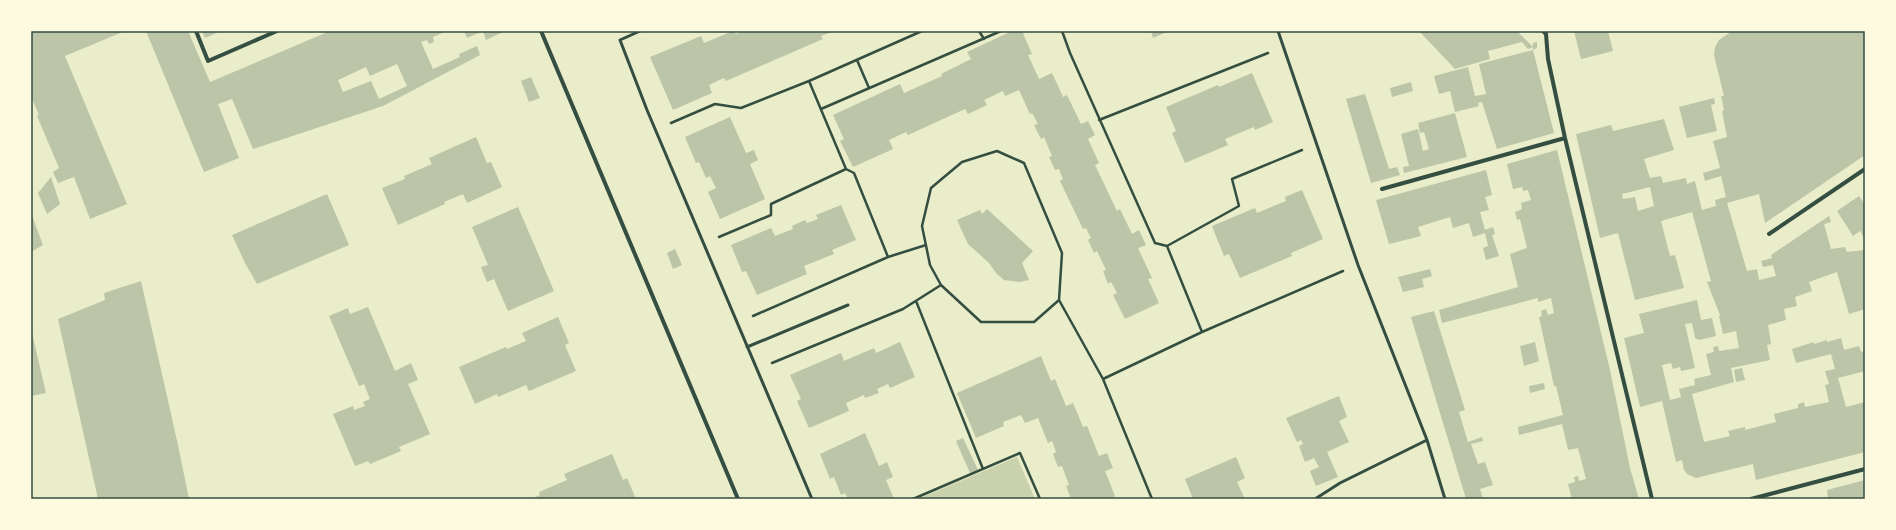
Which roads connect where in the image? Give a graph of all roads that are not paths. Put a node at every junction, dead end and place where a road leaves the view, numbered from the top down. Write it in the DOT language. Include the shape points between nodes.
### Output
graph roads {
  1 [pos="196,31"];
  2 [pos="277,31"];
  3 [pos="541,31"];
  4 [pos="640,31"];
  5 [pos="1278,31"];
  6 [pos="1543,31"];
  7 [pos="1565,138"];
  8 [pos="1865,169"];
  9 [pos="1382,189"];
  10 [pos="1769,234"];
  11 [pos="848,305"];
  12 [pos="748,347"];
  13 [pos="1427,440"];
  14 [pos="1865,469"];
  15 [pos="738,499"];
  16 [pos="812,499"];
  17 [pos="1315,499"];
  18 [pos="1445,499"];
  19 [pos="1652,499"];
  20 [pos="1750,499"];
  1 -- 2 [label="street" via="208,61"];
  3 -- 15 [label="street"];
  4 -- 12 [label="lane" via="620,40"];
  5 -- 13 [label="lane" via="1358,265"];
  6 -- 7 [label="street" via="1546,34 1548,60"];
  7 -- 9 [label="street"];
  7 -- 19 [label="street"];
  8 -- 10 [label="street"];
  11 -- 12 [label="lane"];
  12 -- 16 [label="lane"];
  13 -- 17 [label="lane" via="1340,483"];
  13 -- 18 [label="lane"];
  14 -- 20 [label="street"];
}
